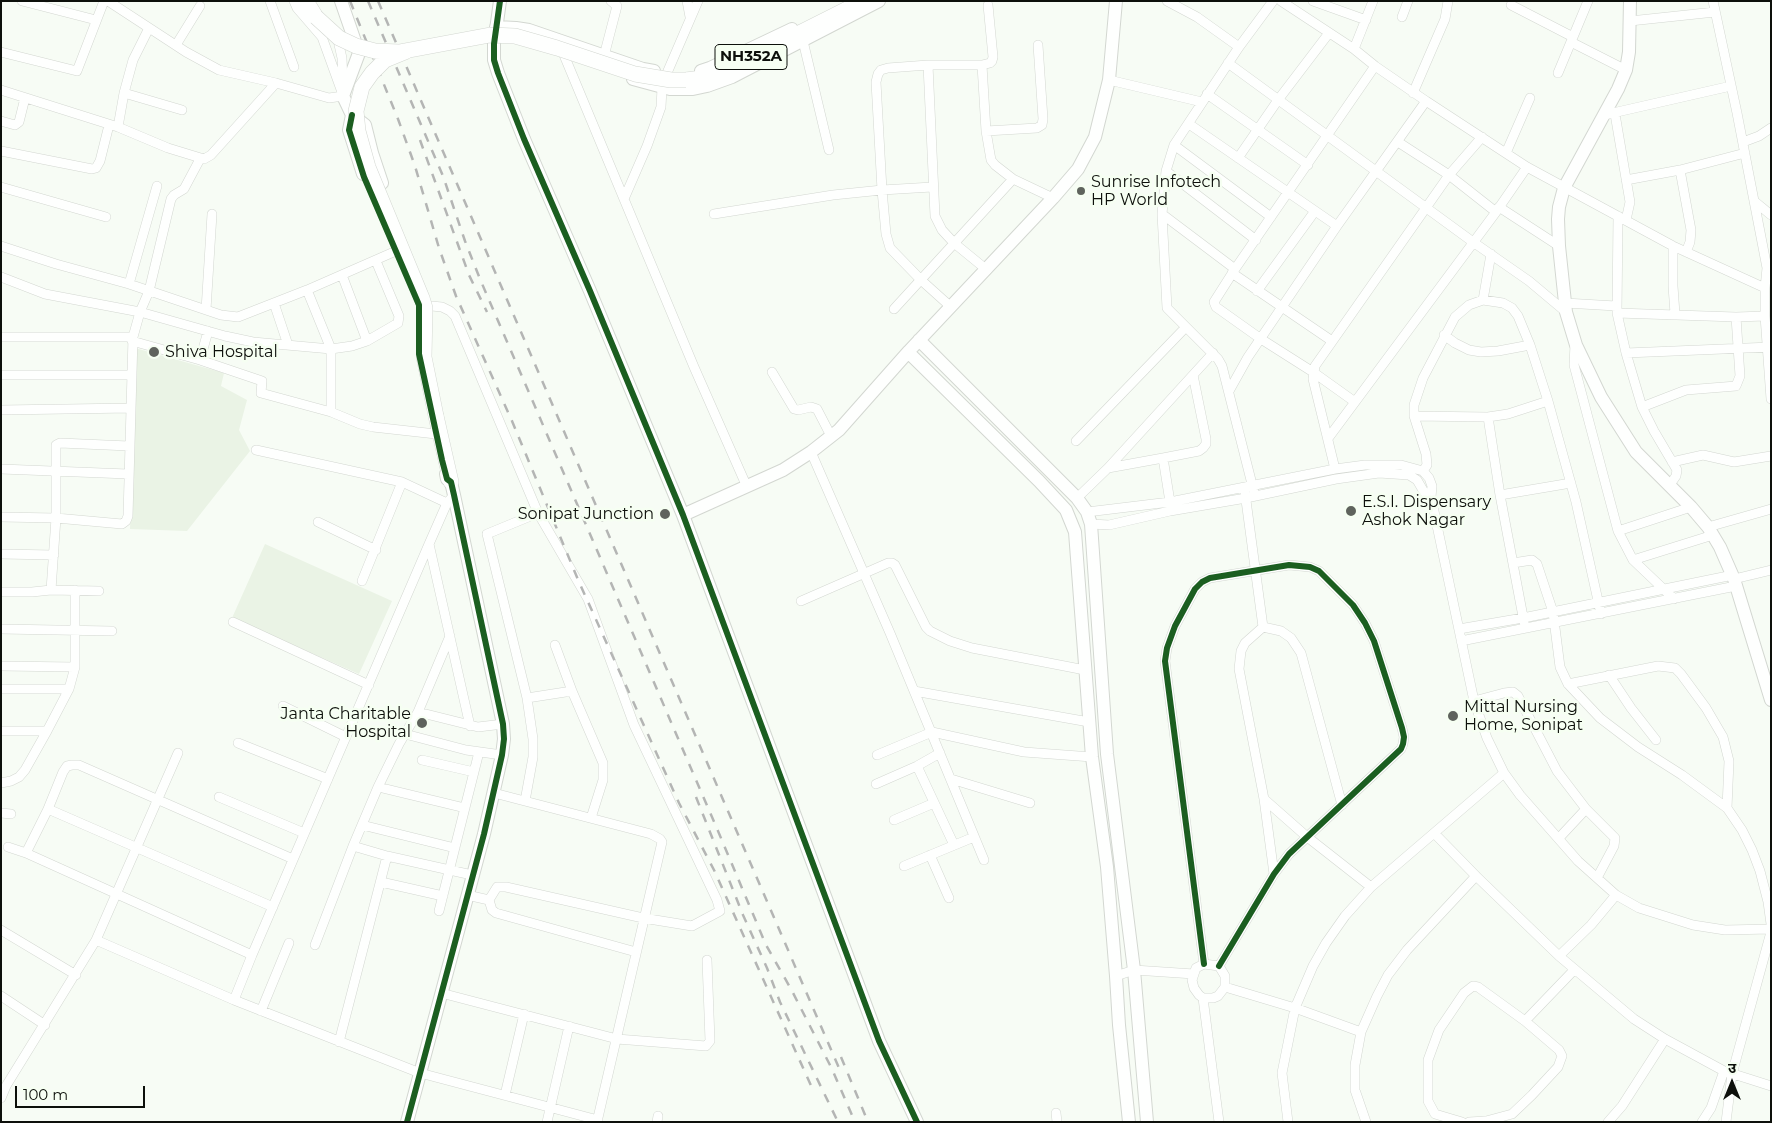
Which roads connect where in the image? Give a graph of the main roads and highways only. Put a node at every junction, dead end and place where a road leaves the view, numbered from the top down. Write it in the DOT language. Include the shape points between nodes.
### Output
graph roads {
  1 [pos="306,1"];
  2 [pos="863,1"];
  3 [pos="407,50"];
  4 [pos="451,494"];
  1 -- 3 [label="highway, NH352A, bridge" via="323,24 347,42 375,51"];
  2 -- 3 [label="highway, NH352A, bridge" via="726,70 686,80 635,74 516,36 485,35"];
  3 -- 4 [label="highway, bridge" via="385,60 372,73 362,88 356,111 368,166 425,308 424,357"];
}
